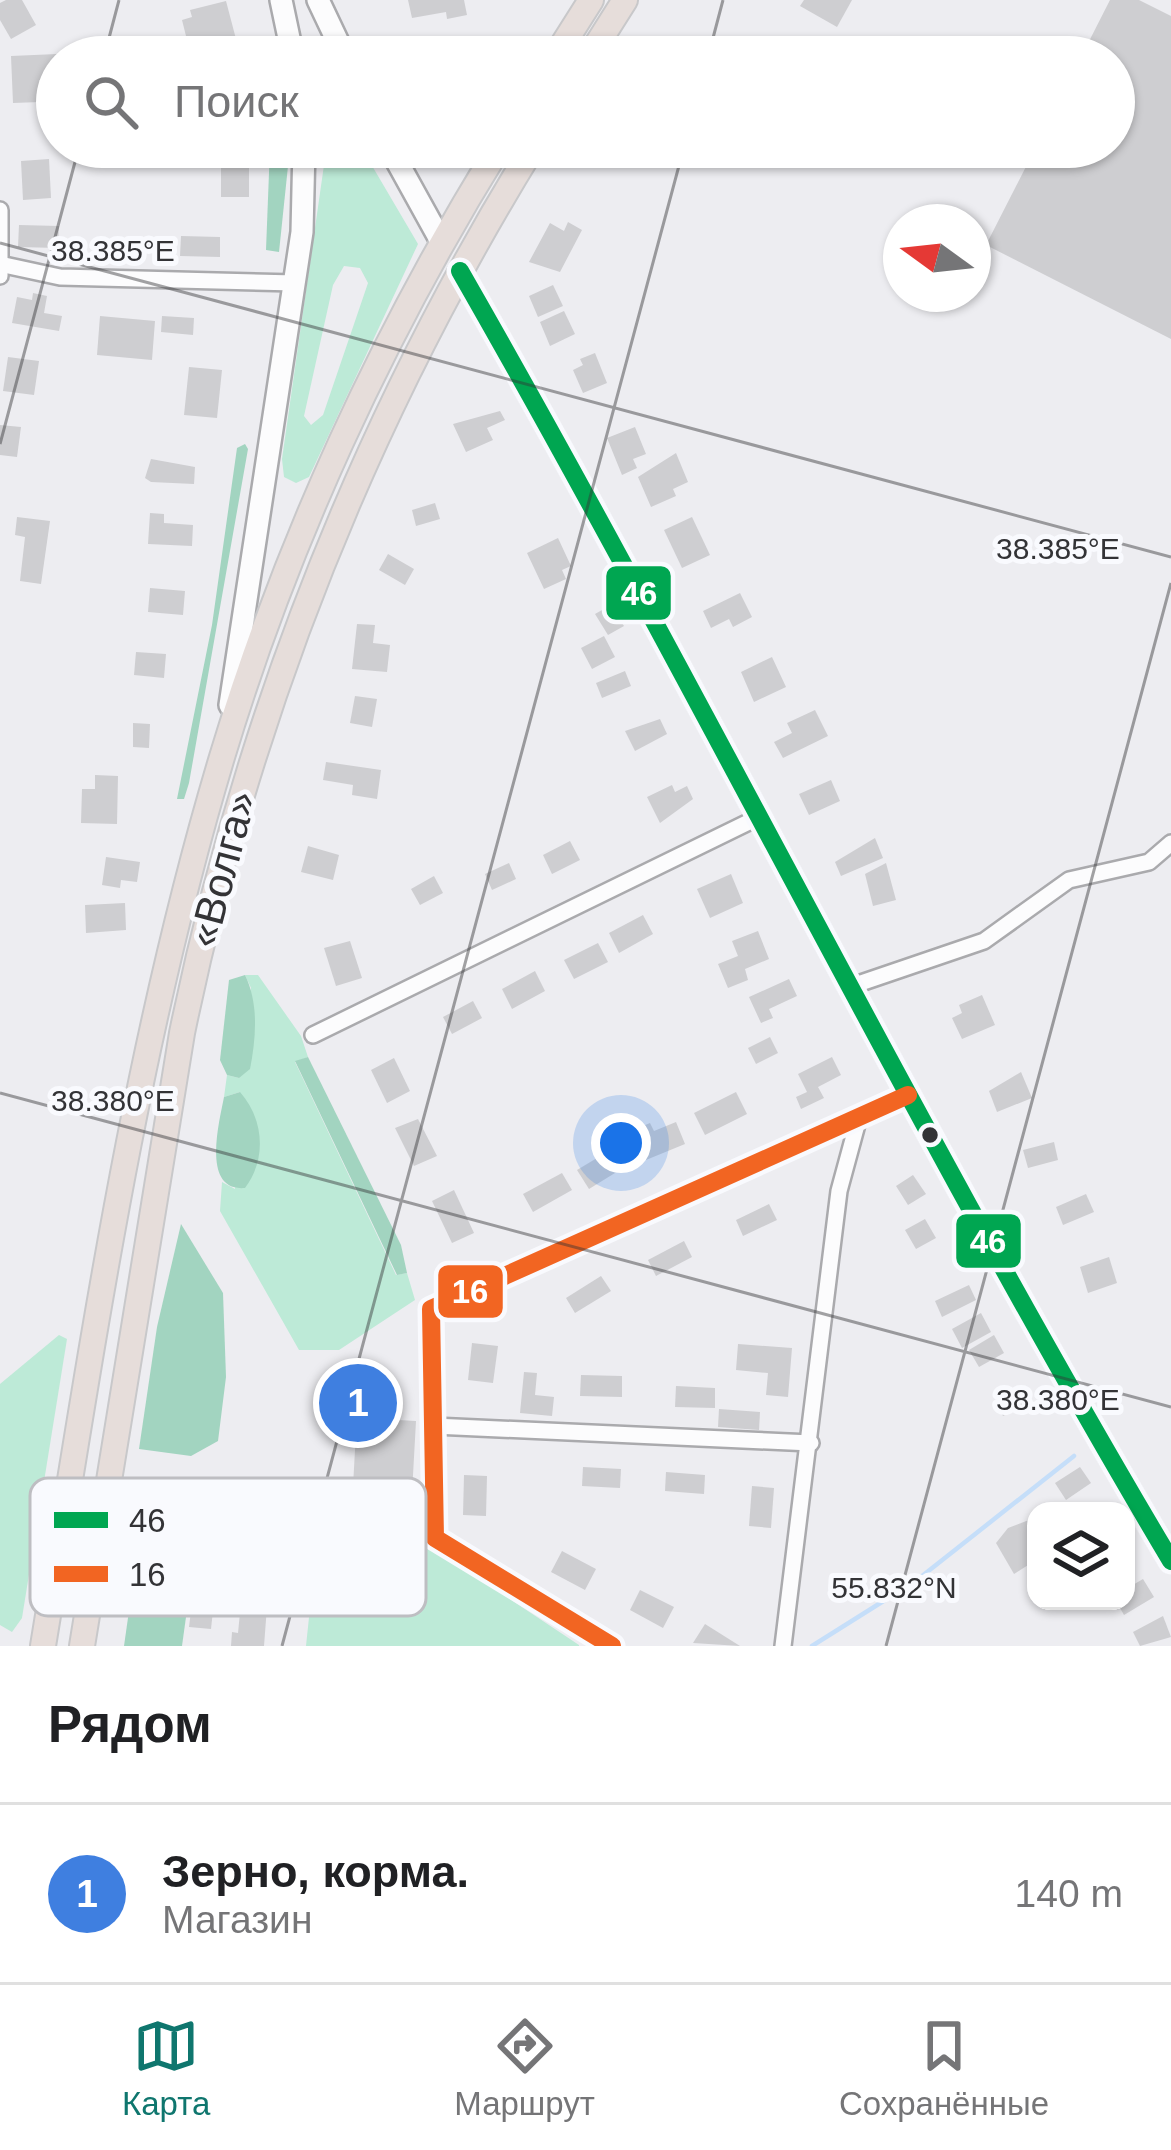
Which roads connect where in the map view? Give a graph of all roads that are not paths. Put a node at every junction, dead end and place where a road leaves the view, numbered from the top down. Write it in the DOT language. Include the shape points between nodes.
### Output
graph roads {
  1 [pos="281,0"];
  2 [pos="318,0"];
  3 [pos="591,0"];
  4 [pos="625,0"];
  5 [pos="289,36"];
  6 [pos="334,36"];
  7 [pos="568,36"];
  8 [pos="602,36"];
  9 [pos="306,168"];
  10 [pos="395,168"];
  11 [pos="399,168"];
  12 [pos="487,168"];
  13 [pos="521,168"];
  14 [pos="403,176"];
  15 [pos="0,210"];
  16 [pos="442,243"];
  17 [pos="1,264"];
  18 [pos="460,271"];
  19 [pos="0,276"];
  20 [pos="295,283"];
  21 [pos="222,757"];
  22 [pos="757,818"];
  23 [pos="1171,843"];
  24 [pos="849,987"];
  25 [pos="313,1035"];
  26 [pos="908,1095"];
  27 [pos="858,1121"];
  28 [pos="434,1426"];
  29 [pos="811,1443"];
  30 [pos="71,1478"];
  31 [pos="111,1478"];
  32 [pos="1171,1561"];
  33 [pos="48,1616"];
  34 [pos="87,1616"];
  35 [pos="43,1646"];
  36 [pos="82,1646"];
  37 [pos="612,1646"];
  38 [pos="783,1646"];
  1 -- 5 [label="main road"];
  2 -- 6 [label="main road"];
  3 -- 7 [label="highway"];
  4 -- 8 [label="highway"];
  9 -- 20 [label="main road"];
  10 -- 14 [label="main road"];
  11 -- 14 [label="main road"];
  12 -- 16 [label="highway, «Волга»"];
  13 -- 18 [label="highway, «Волга»"];
  14 -- 16 [label="main road"];
  15 -- 17 [label="street"];
  16 -- 21 [label="highway, «Волга»" via="317,500"];
  17 -- 19 [label="street"];
  17 -- 20 [label="street" via="60,277"];
  18 -- 22 [label="main road"];
  18 -- 31 [label="highway, «Волга»" via="401,382 261,726 202,939"];
  20 -- 21 [label="main road"];
  21 -- 30 [label="highway, «Волга»" via="170,952"];
  22 -- 24 [label="main road"];
  22 -- 25 [label="street"];
  23 -- 24 [label="street" via="1149,862 1069,880 984,940"];
  24 -- 26 [label="main road"];
  26 -- 27 [label="street"];
  26 -- 32 [label="main road"];
  27 -- 28 [label="street" via="431,1309"];
  27 -- 29 [label="street" via="839,1191"];
  28 -- 29 [label="street"];
  28 -- 37 [label="street" via="435,1538"];
  29 -- 38 [label="street"];
  33 -- 35 [label="highway, «Волга»"];
  34 -- 36 [label="highway, «Волга»"];
}
